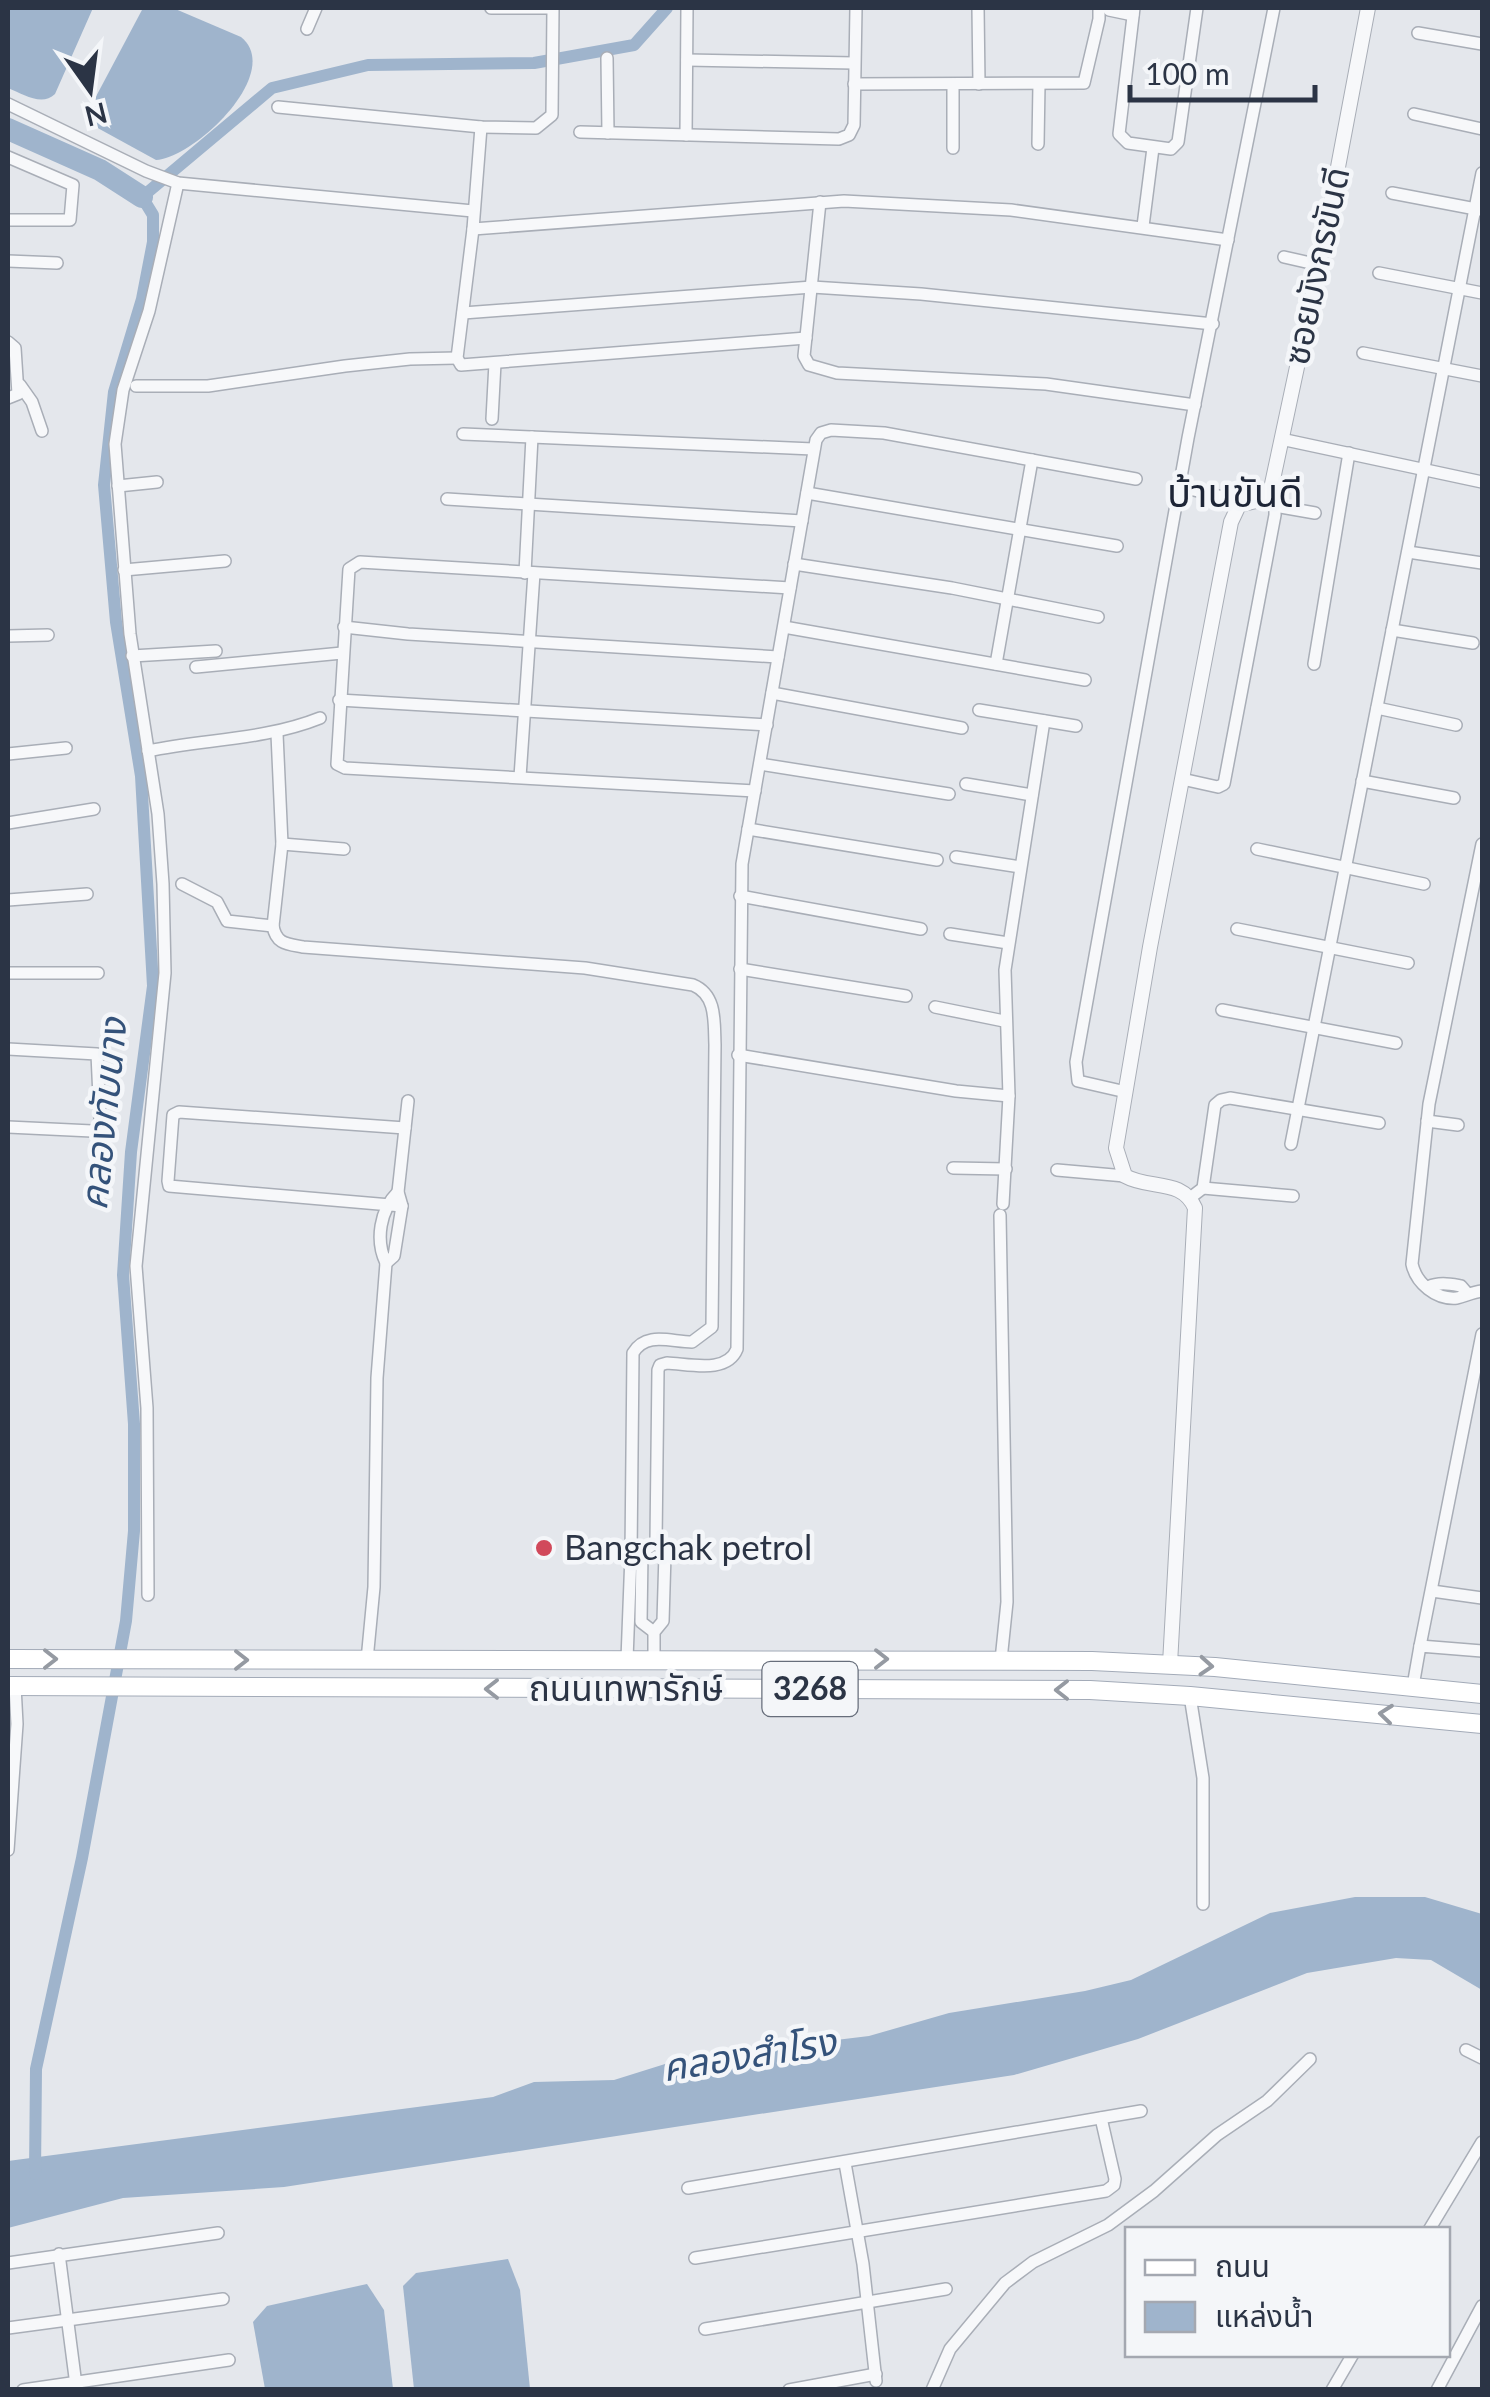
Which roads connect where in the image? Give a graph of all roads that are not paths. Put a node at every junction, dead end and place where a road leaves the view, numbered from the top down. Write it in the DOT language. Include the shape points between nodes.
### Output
graph roads {
  1 [pos="316,8"];
  2 [pos="491,8"];
  3 [pos="553,8"];
  4 [pos="687,8"];
  5 [pos="856,8"];
  6 [pos="978,8"];
  7 [pos="1197,8"];
  8 [pos="1274,8"];
  9 [pos="1368,8"];
  10 [pos="1104,9"];
  11 [pos="1133,11"];
  12 [pos="307,28"];
  13 [pos="1418,33"];
  14 [pos="1482,44"];
  15 [pos="607,58"];
  16 [pos="687,60"];
  17 [pos="854,63"];
  18 [pos="854,84"];
  19 [pos="953,84"];
  20 [pos="979,84"];
  21 [pos="1038,84"];
  22 [pos="8,104"];
  23 [pos="278,107"];
  24 [pos="1414,114"];
  25 [pos="481,127"];
  26 [pos="1482,128"];
  27 [pos="580,132"];
  28 [pos="608,133"];
  29 [pos="686,135"];
  30 [pos="1038,144"];
  31 [pos="953,148"];
  32 [pos="1154,148"];
  33 [pos="8,157"];
  34 [pos="1482,173"];
  35 [pos="178,183"];
  36 [pos="1392,193"];
  37 [pos="820,202"];
  38 [pos="1479,210"];
  39 [pos="474,211"];
  40 [pos="8,220"];
  41 [pos="1143,226"];
  42 [pos="473,229"];
  43 [pos="1228,240"];
  44 [pos="1284,257"];
  45 [pos="8,261"];
  46 [pos="57,263"];
  47 [pos="1319,265"];
  48 [pos="1380,273"];
  49 [pos="812,287"];
  50 [pos="1459,288"];
  51 [pos="1482,293"];
  52 [pos="463,313"];
  53 [pos="1213,324"];
  54 [pos="806,338"];
  55 [pos="8,342"];
  56 [pos="1364,354"];
  57 [pos="456,358"];
  58 [pos="495,363"];
  59 [pos="1443,368"];
  60 [pos="1482,376"];
  61 [pos="20,385"];
  62 [pos="136,386"];
  63 [pos="8,398"];
  64 [pos="1195,405"];
  65 [pos="492,419"];
  66 [pos="42,431"];
  67 [pos="463,434"];
  68 [pos="532,437"];
  69 [pos="1282,439"];
  70 [pos="813,450"];
  71 [pos="1349,453"];
  72 [pos="1032,460"];
  73 [pos="1425,468"];
  74 [pos="1136,480"];
  75 [pos="157,482"];
  76 [pos="1482,482"];
  77 [pos="118,486"];
  78 [pos="1181,487"];
  79 [pos="806,493"];
  80 [pos="448,499"];
  81 [pos="1244,502"];
  82 [pos="1272,502"];
  83 [pos="526,503"];
  84 [pos="1315,512"];
  85 [pos="802,521"];
  86 [pos="1019,530"];
  87 [pos="1117,546"];
  88 [pos="1408,552"];
  89 [pos="225,561"];
  90 [pos="1482,563"];
  91 [pos="794,564"];
  92 [pos="124,570"];
  93 [pos="530,573"];
  94 [pos="790,588"];
  95 [pos="1007,599"];
  96 [pos="1098,617"];
  97 [pos="344,627"];
  98 [pos="784,627"];
  99 [pos="1392,630"];
  100 [pos="48,635"];
  101 [pos="8,636"];
  102 [pos="529,640"];
  103 [pos="1473,643"];
  104 [pos="216,651"];
  105 [pos="342,653"];
  106 [pos="132,656"];
  107 [pos="778,657"];
  108 [pos="996,664"];
  109 [pos="1314,664"];
  110 [pos="196,667"];
  111 [pos="1084,680"];
  112 [pos="772,694"];
  113 [pos="340,700"];
  114 [pos="1377,708"];
  115 [pos="525,710"];
  116 [pos="979,710"];
  117 [pos="320,718"];
  118 [pos="1044,721"];
  119 [pos="766,725"];
  120 [pos="1456,725"];
  121 [pos="1076,726"];
  122 [pos="962,728"];
  123 [pos="277,734"];
  124 [pos="66,748"];
  125 [pos="148,752"];
  126 [pos="8,754"];
  127 [pos="760,764"];
  128 [pos="520,777"];
  129 [pos="1182,778"];
  130 [pos="1362,782"];
  131 [pos="966,784"];
  132 [pos="755,791"];
  133 [pos="949,794"];
  134 [pos="1032,795"];
  135 [pos="1454,798"];
  136 [pos="94,809"];
  137 [pos="8,823"];
  138 [pos="748,829"];
  139 [pos="282,844"];
  140 [pos="1482,844"];
  141 [pos="1257,848"];
  142 [pos="344,849"];
  143 [pos="956,857"];
  144 [pos="937,860"];
  145 [pos="1020,867"];
  146 [pos="1344,867"];
  147 [pos="182,884"];
  148 [pos="1424,884"];
  149 [pos="87,894"];
  150 [pos="740,896"];
  151 [pos="8,900"];
  152 [pos="273,926"];
  153 [pos="1237,928"];
  154 [pos="921,929"];
  155 [pos="950,934"];
  156 [pos="1008,943"];
  157 [pos="1330,948"];
  158 [pos="1408,963"];
  159 [pos="740,969"];
  160 [pos="8,973"];
  161 [pos="98,973"];
  162 [pos="906,996"];
  163 [pos="935,1007"];
  164 [pos="1222,1010"];
  165 [pos="1004,1022"];
  166 [pos="1314,1026"];
  167 [pos="1396,1044"];
  168 [pos="8,1050"];
  169 [pos="738,1055"];
  170 [pos="1126,1092"];
  171 [pos="1009,1096"];
  172 [pos="408,1102"];
  173 [pos="1296,1107"];
  174 [pos="1427,1121"];
  175 [pos="1379,1123"];
  176 [pos="1458,1124"];
  177 [pos="8,1127"];
  178 [pos="405,1128"];
  179 [pos="1291,1144"];
  180 [pos="954,1168"];
  181 [pos="1006,1169"];
  182 [pos="1057,1170"];
  183 [pos="1126,1176"];
  184 [pos="398,1192"];
  185 [pos="1197,1193"];
  186 [pos="1293,1196"];
  187 [pos="386,1204"];
  188 [pos="402,1206"];
  189 [pos="386,1263"];
  190 [pos="1482,1292"];
  191 [pos="1482,1334"];
  192 [pos="656,1542"];
  193 [pos="1432,1591"];
  194 [pos="148,1596"];
  195 [pos="1482,1598"];
  196 [pos="654,1632"];
  197 [pos="1420,1646"];
  198 [pos="1482,1651"];
  199 [pos="8,1659"];
  200 [pos="627,1659"];
  201 [pos="654,1659"];
  202 [pos="367,1660"];
  203 [pos="1002,1660"];
  204 [pos="1170,1664"];
  205 [pos="12,1686"];
  206 [pos="1412,1686"];
  207 [pos="1482,1694"];
  208 [pos="1190,1696"];
  209 [pos="1482,1724"];
  210 [pos="8,1850"];
  211 [pos="1203,1904"];
  212 [pos="1466,2050"];
  213 [pos="1482,2058"];
  214 [pos="1310,2059"];
  215 [pos="1141,2111"];
  216 [pos="1100,2118"];
  217 [pos="1482,2142"];
  218 [pos="845,2164"];
  219 [pos="688,2188"];
  220 [pos="1431,2227"];
  221 [pos="218,2232"];
  222 [pos="857,2232"];
  223 [pos="58,2254"];
  224 [pos="695,2258"];
  225 [pos="8,2262"];
  226 [pos="946,2289"];
  227 [pos="223,2299"];
  228 [pos="868,2303"];
  229 [pos="1482,2306"];
  230 [pos="68,2319"];
  231 [pos="8,2328"];
  232 [pos="705,2329"];
  233 [pos="1351,2357"];
  234 [pos="229,2360"];
  235 [pos="76,2386"];
  236 [pos="23,2390"];
  237 [pos="789,2390"];
  238 [pos="932,2390"];
  239 [pos="1332,2390"];
  240 [pos="1437,2390"];
  1 -- 12 [label="street"];
  2 -- 3 [label="street"];
  3 -- 25 [label="street" via="552,114 536,128"];
  4 -- 16 [label="street"];
  5 -- 17 [label="street"];
  6 -- 20 [label="street"];
  7 -- 32 [label="street" via="1178,142 1171,149"];
  8 -- 43 [label="street"];
  9 -- 47 [label="street, ซอยมังกรขันดี"];
  10 -- 11 [label="street"];
  10 -- 21 [label="street" via="1084,83"];
  11 -- 32 [label="street" via="1117,128 1121,140"];
  13 -- 14 [label="street"];
  15 -- 28 [label="street"];
  16 -- 17 [label="street"];
  16 -- 29 [label="street"];
  17 -- 18 [label="street"];
  18 -- 19 [label="street"];
  18 -- 29 [label="street" via="854,125 844,138"];
  19 -- 20 [label="street"];
  19 -- 31 [label="street"];
  20 -- 21 [label="street"];
  21 -- 30 [label="street"];
  22 -- 35 [label="street"];
  23 -- 25 [label="street"];
  24 -- 26 [label="street"];
  25 -- 39 [label="street"];
  27 -- 28 [label="street"];
  28 -- 29 [label="street"];
  32 -- 41 [label="street"];
  33 -- 40 [label="street" via="73,185 70,220"];
  34 -- 38 [label="street"];
  35 -- 39 [label="street"];
  35 -- 77 [label="street" via="123,390 115,444"];
  36 -- 38 [label="street"];
  37 -- 41 [label="street" via="1012,210"];
  37 -- 42 [label="street"];
  37 -- 49 [label="street"];
  38 -- 50 [label="street"];
  39 -- 42 [label="street"];
  41 -- 43 [label="street"];
  42 -- 52 [label="street"];
  43 -- 53 [label="street"];
  44 -- 47 [label="street"];
  45 -- 46 [label="street"];
  47 -- 69 [label="street, ซอยมังกรขันดี"];
  48 -- 50 [label="street"];
  49 -- 52 [label="street"];
  49 -- 53 [label="street"];
  49 -- 54 [label="street"];
  50 -- 51 [label="street"];
  50 -- 59 [label="street"];
  52 -- 57 [label="street"];
  53 -- 64 [label="street"];
  54 -- 58 [label="street"];
  54 -- 64 [label="street" via="809,365 837,373 1046,384"];
  55 -- 61 [label="street" via="15,348"];
  56 -- 59 [label="street"];
  57 -- 58 [label="street" via="466,366"];
  57 -- 62 [label="street" via="208,386"];
  58 -- 65 [label="street"];
  59 -- 60 [label="street"];
  59 -- 73 [label="street"];
  61 -- 63 [label="street"];
  61 -- 66 [label="street"];
  64 -- 78 [label="street"];
  67 -- 68 [label="street"];
  68 -- 70 [label="street"];
  68 -- 83 [label="street"];
  69 -- 71 [label="street"];
  69 -- 82 [label="street, ซอยมังกรขันดี"];
  70 -- 72 [label="street" via="821,433 844,430"];
  70 -- 79 [label="street"];
  71 -- 73 [label="street"];
  71 -- 109 [label="street"];
  72 -- 74 [label="street"];
  72 -- 86 [label="street"];
  73 -- 76 [label="street"];
  73 -- 88 [label="street"];
  75 -- 77 [label="street"];
  77 -- 92 [label="street"];
  78 -- 81 [label="street"];
  78 -- 170 [label="street" via="1076,1062 1078,1081"];
  79 -- 85 [label="street"];
  79 -- 86 [label="street"];
  80 -- 83 [label="street"];
  81 -- 82 [label="street"];
  81 -- 129 [label="street" via="1231,522"];
  82 -- 84 [label="street"];
  82 -- 129 [label="street" via="1224,784"];
  83 -- 85 [label="street"];
  83 -- 93 [label="street"];
  85 -- 91 [label="street"];
  86 -- 87 [label="street"];
  86 -- 95 [label="street"];
  88 -- 90 [label="street"];
  88 -- 99 [label="street"];
  89 -- 92 [label="street"];
  91 -- 94 [label="street"];
  91 -- 95 [label="street"];
  92 -- 106 [label="street"];
  93 -- 94 [label="street"];
  93 -- 97 [label="street" via="353,564"];
  93 -- 102 [label="street"];
  94 -- 98 [label="street"];
  95 -- 96 [label="street"];
  95 -- 108 [label="street"];
  97 -- 102 [label="street"];
  97 -- 105 [label="street"];
  98 -- 107 [label="street"];
  98 -- 108 [label="street"];
  99 -- 103 [label="street"];
  99 -- 114 [label="street"];
  100 -- 101 [label="street"];
  102 -- 107 [label="street"];
  102 -- 115 [label="street"];
  104 -- 106 [label="street"];
  105 -- 110 [label="street"];
  105 -- 113 [label="street"];
  106 -- 125 [label="street"];
  107 -- 112 [label="street"];
  108 -- 111 [label="street"];
  112 -- 119 [label="street"];
  112 -- 122 [label="street"];
  113 -- 115 [label="street"];
  113 -- 128 [label="street" via="336,760 345,768"];
  114 -- 120 [label="street"];
  114 -- 130 [label="street"];
  115 -- 119 [label="street"];
  115 -- 128 [label="street"];
  116 -- 118 [label="street"];
  117 -- 123 [label="street"];
  118 -- 121 [label="street"];
  118 -- 134 [label="street"];
  119 -- 127 [label="street"];
  123 -- 125 [label="street"];
  123 -- 139 [label="street"];
  124 -- 126 [label="street"];
  125 -- 194 [label="street" via="158,814 165,974 137,1248"];
  127 -- 132 [label="street"];
  127 -- 133 [label="street"];
  128 -- 132 [label="street"];
  129 -- 170 [label="street"];
  130 -- 135 [label="street"];
  130 -- 146 [label="street"];
  131 -- 134 [label="street"];
  132 -- 138 [label="street"];
  134 -- 145 [label="street"];
  136 -- 137 [label="street"];
  138 -- 144 [label="street"];
  138 -- 150 [label="street"];
  139 -- 142 [label="street"];
  139 -- 152 [label="street"];
  140 -- 174 [label="street"];
  141 -- 146 [label="street"];
  143 -- 145 [label="street"];
  145 -- 156 [label="street"];
  146 -- 148 [label="street"];
  146 -- 157 [label="street"];
  147 -- 152 [label="street" via="217,902 227,921"];
  149 -- 151 [label="street"];
  150 -- 154 [label="street"];
  150 -- 159 [label="street"];
  152 -- 200 [label="street" via="280,942 303,947 618,971 681,981 708,995 714,1045 712,1327 692,1342 656,1338 633,1352"];
  153 -- 157 [label="street"];
  155 -- 156 [label="street"];
  156 -- 165 [label="street"];
  157 -- 158 [label="street"];
  157 -- 166 [label="street"];
  159 -- 162 [label="street"];
  159 -- 169 [label="street"];
  160 -- 161 [label="street"];
  163 -- 165 [label="street"];
  164 -- 166 [label="street"];
  165 -- 171 [label="street"];
  166 -- 167 [label="street"];
  166 -- 173 [label="street"];
  168 -- 177 [label="street" via="97,1054 100,1119 92,1131"];
  169 -- 171 [label="street"];
  169 -- 192 [label="street" via="737,1350 724,1364 660,1366"];
  170 -- 183 [label="street" via="1116,1148"];
  171 -- 181 [label="street"];
  172 -- 178 [label="street"];
  173 -- 175 [label="street"];
  173 -- 179 [label="street"];
  173 -- 185 [label="street" via="1220,1100"];
  174 -- 176 [label="street"];
  174 -- 190 [label="street" via="1412,1264 1418,1280 1436,1295"];
  178 -- 184 [label="street"];
  178 -- 187 [label="street" via="173,1115 169,1186"];
  180 -- 181 [label="street"];
  181 -- 203 [label="street"];
  182 -- 183 [label="street"];
  183 -- 185 [label="street"];
  184 -- 187 [label="street"];
  184 -- 188 [label="street"];
  185 -- 186 [label="street"];
  185 -- 204 [label="street"];
  187 -- 188 [label="street"];
  187 -- 189 [label="street" via="379,1248"];
  188 -- 189 [label="street" via="394,1256"];
  189 -- 202 [label="street"];
  191 -- 193 [label="street"];
  192 -- 196 [label="street" via="665,1554 663,1621"];
  192 -- 196 [label="street" via="642,1553 642,1622"];
  193 -- 195 [label="street"];
  193 -- 197 [label="street"];
  196 -- 201 [label="street"];
  197 -- 198 [label="street"];
  197 -- 206 [label="street"];
  199 -- 202 [label="main road, ถนนเทพารักษ์ / 3268, one-way"];
  200 -- 201 [label="main road, ถนนเทพารักษ์ / 3268"];
  200 -- 202 [label="main road, ถนนเทพารักษ์ / 3268"];
  201 -- 203 [label="main road, ถนนเทพารักษ์ / 3268, one-way"];
  203 -- 204 [label="main road, ถนนเทพารักษ์ / 3268"];
  204 -- 206 [label="main road, ถนนเทพารักษ์ / 3268, one-way"];
  208 -- 205 [label="main road, ถนนเทพารักษ์ / 3268, one-way" via="1010,1689"];
  205 -- 210 [label="street" via="17,1724"];
  206 -- 207 [label="main road, ถนนเทพารักษ์ / 3268"];
  209 -- 208 [label="main road, ถนนเทพารักษ์ / 3268, one-way"];
  208 -- 211 [label="street" via="1203,1778"];
  212 -- 213 [label="street"];
  214 -- 238 [label="street" via="1108,2225 1004,2283 950,2349"];
  215 -- 216 [label="street"];
  216 -- 218 [label="street"];
  216 -- 222 [label="street" via="1115,2180 1106,2191"];
  217 -- 220 [label="street"];
  218 -- 219 [label="street"];
  218 -- 222 [label="street"];
  221 -- 223 [label="street"];
  222 -- 224 [label="street"];
  222 -- 228 [label="street"];
  223 -- 225 [label="street"];
  223 -- 230 [label="street"];
  226 -- 228 [label="street"];
  227 -- 230 [label="street"];
  228 -- 232 [label="street"];
  228 -- 237 [label="street" via="876,2378"];
  229 -- 240 [label="street"];
  230 -- 231 [label="street"];
  230 -- 235 [label="street"];
  233 -- 239 [label="street"];
  234 -- 235 [label="street"];
  235 -- 236 [label="street"];
}
